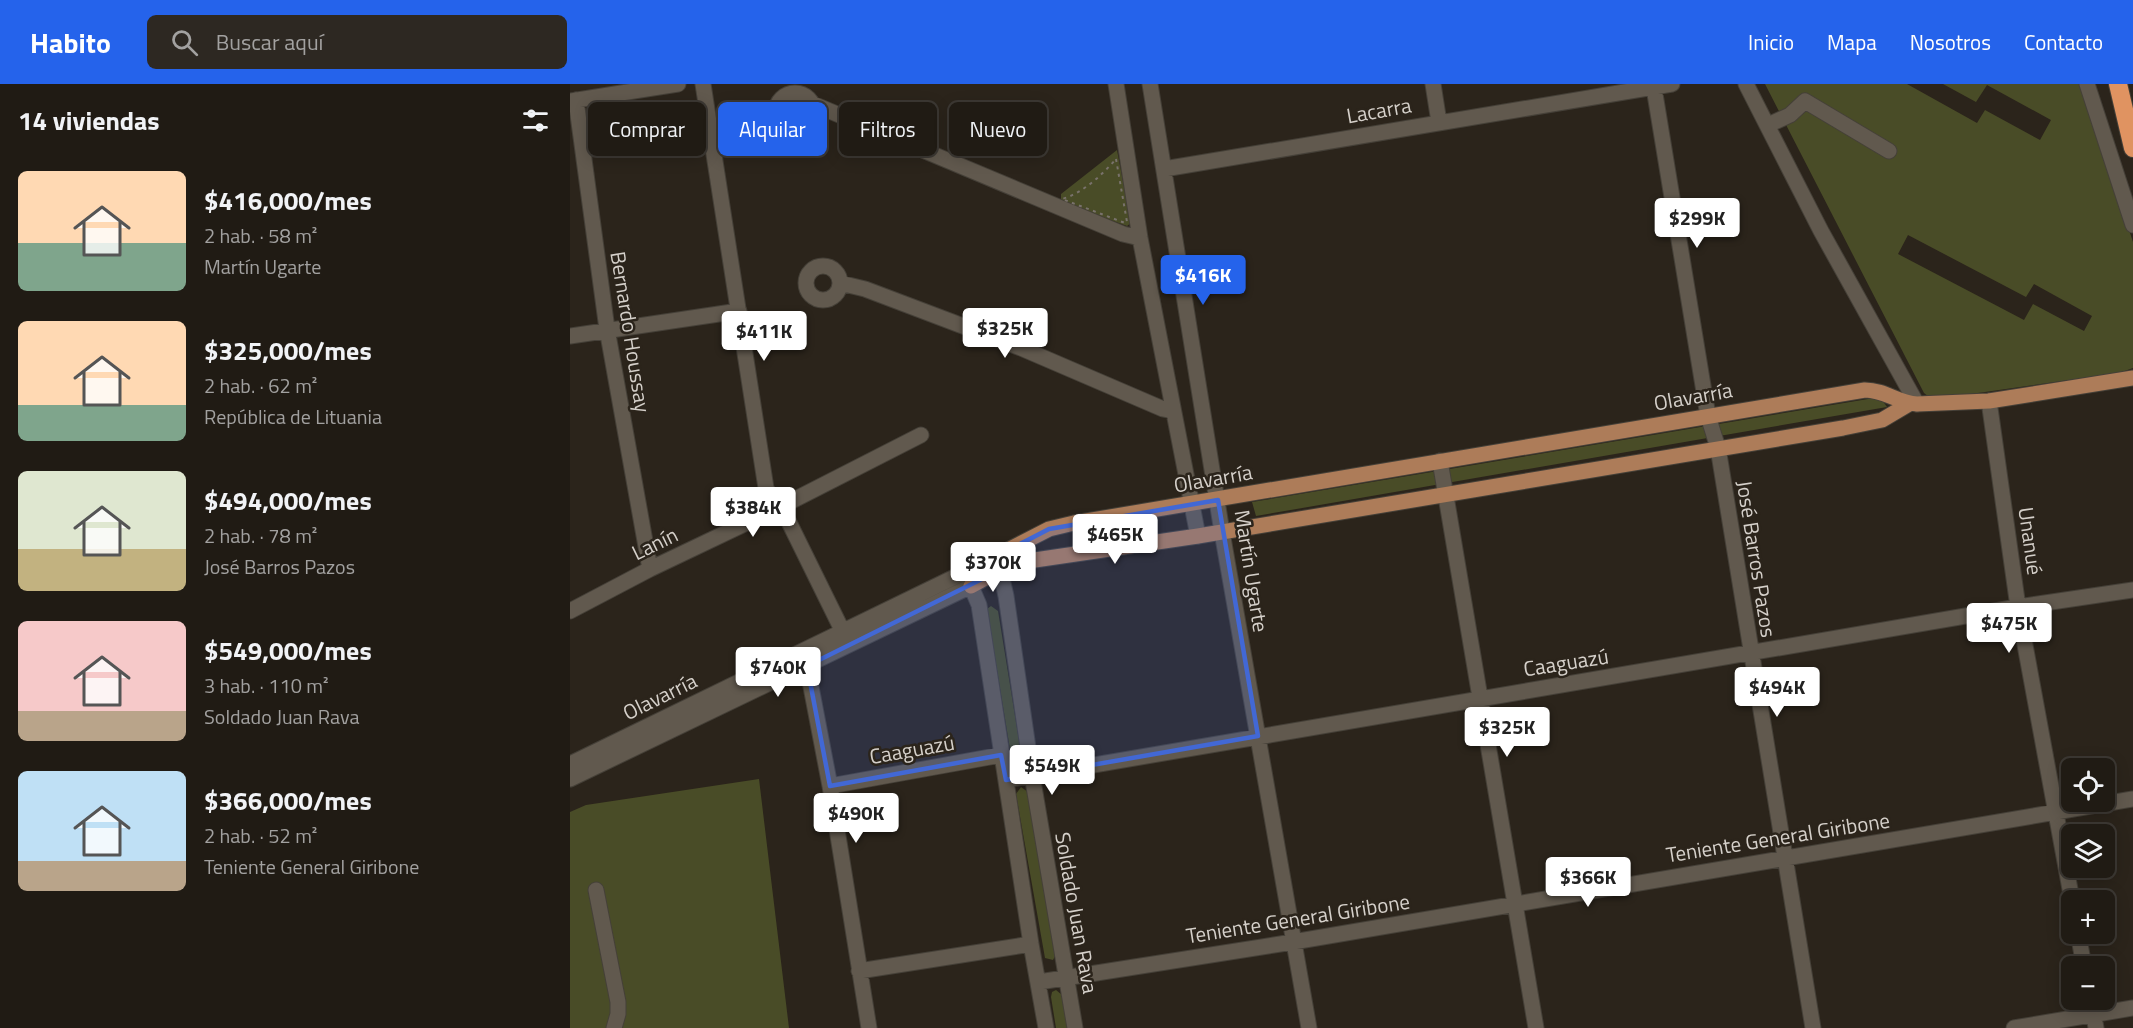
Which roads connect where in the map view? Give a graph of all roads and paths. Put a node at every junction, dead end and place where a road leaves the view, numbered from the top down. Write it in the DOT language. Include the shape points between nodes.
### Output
graph roads {
  1 [pos="678,84"];
  2 [pos="703,84"];
  3 [pos="1116,84"];
  4 [pos="1150,84"];
  5 [pos="1433,84"];
  6 [pos="1672,84"];
  7 [pos="1746,84"];
  8 [pos="2087,84"];
  9 [pos="2118,84"];
  10 [pos="1654,88"];
  11 [pos="573,101"];
  12 [pos="827,110"];
  13 [pos="1439,122"];
  14 [pos="1768,125"];
  15 [pos="2133,148"];
  16 [pos="1889,151"];
  17 [pos="1116,159"];
  18 [pos="1164,169"];
  19 [pos="2133,225"];
  20 [pos="1140,238"];
  21 [pos="840,283"];
  22 [pos="740,311"];
  23 [pos="607,329"];
  24 [pos="570,336"];
  25 [pos="2133,378"];
  26 [pos="1989,400"];
  27 [pos="1913,404"];
  28 [pos="1173,411"];
  29 [pos="1708,416"];
  30 [pos="921,435"];
  31 [pos="1718,448"];
  32 [pos="1440,461"];
  33 [pos="1445,494"];
  34 [pos="1218,500"];
  35 [pos="1191,504"];
  36 [pos="780,507"];
  37 [pos="1222,532"];
  38 [pos="1198,536"];
  39 [pos="999,563"];
  40 [pos="650,569"];
  41 [pos="968,579"];
  42 [pos="2133,590"];
  43 [pos="2018,607"];
  44 [pos="570,611"];
  45 [pos="843,632"];
  46 [pos="1750,653"];
  47 [pos="807,666"];
  48 [pos="1480,698"];
  49 [pos="1258,736"];
  50 [pos="1001,755"];
  51 [pos="570,764"];
  52 [pos="1032,775"];
  53 [pos="570,779"];
  54 [pos="1006,780"];
  55 [pos="830,786"];
  56 [pos="2133,799"];
  57 [pos="2055,813"];
  58 [pos="1784,858"];
  59 [pos="596,890"];
  60 [pos="2070,890"];
  61 [pos="1513,903"];
  62 [pos="1293,942"];
  63 [pos="1031,944"];
  64 [pos="860,971"];
  65 [pos="1066,978"];
  66 [pos="1039,982"];
  67 [pos="2133,1008"];
  68 [pos="2095,1022"];
  69 [pos="614,1028"];
  70 [pos="869,1028"];
  71 [pos="1046,1028"];
  72 [pos="1075,1028"];
  73 [pos="1309,1028"];
  74 [pos="1536,1028"];
  75 [pos="1813,1028"];
  76 [pos="2014,1028"];
  1 -- 11 [label="street"];
  2 -- 22 [label="street"];
  3 -- 20 [label="street"];
  4 -- 18 [label="street, Martín Ugarte"];
  5 -- 13 [label="street"];
  6 -- 10 [label="street, Lacarra"];
  7 -- 14 [label="street"];
  8 -- 19 [label="street"];
  9 -- 15 [label="highway"];
  10 -- 13 [label="street, Lacarra"];
  10 -- 29 [label="street, José Barros Pazos"];
  11 -- 23 [label="street, Bernardo Houssay"];
  12 -- 20 [label="street"];
  13 -- 18 [label="street, Lacarra"];
  14 -- 16 [label="street" via="1790,116 1805,101"];
  14 -- 27 [label="street"];
  17 -- 17 [label="path" via="1127,222 1062,199 1087,186"];
  18 -- 34 [label="street, Martín Ugarte"];
  20 -- 28 [label="street"];
  21 -- 28 [label="street" via="1021,348"];
  22 -- 23 [label="street"];
  22 -- 36 [label="street" via="766,488"];
  23 -- 24 [label="street"];
  23 -- 40 [label="street, Bernardo Houssay"];
  25 -- 26 [label="main road, Olavarría"];
  26 -- 27 [label="main road, Olavarría"];
  26 -- 43 [label="street, Unanué"];
  27 -- 29 [label="main road, Olavarría" via="1878,390 1865,390"];
  27 -- 31 [label="main road, Olavarría" via="1882,420"];
  28 -- 35 [label="street"];
  29 -- 31 [label="street, José Barros Pazos"];
  29 -- 32 [label="main road, Olavarría"];
  30 -- 36 [label="street, Lanín"];
  31 -- 33 [label="main road, Olavarría"];
  31 -- 46 [label="street, José Barros Pazos"];
  32 -- 33 [label="street"];
  32 -- 34 [label="main road, Olavarría"];
  33 -- 37 [label="main road, Olavarría"];
  33 -- 48 [label="street"];
  34 -- 35 [label="main road, Olavarría"];
  34 -- 37 [label="street, Martín Ugarte"];
  35 -- 38 [label="street"];
  35 -- 39 [label="main road, Olavarría" via="1061,525 1041,532"];
  36 -- 40 [label="street, Lanín"];
  36 -- 45 [label="street"];
  37 -- 38 [label="main road, Olavarría"];
  37 -- 49 [label="street, Martín Ugarte"];
  38 -- 39 [label="main road, Olavarría"];
  39 -- 41 [label="main road, Olavarría"];
  39 -- 52 [label="street, Soldado Juan Rava"];
  40 -- 44 [label="street, Lanín"];
  41 -- 45 [label="street, Olavarría"];
  41 -- 47 [label="street, Olavarría"];
  41 -- 50 [label="street" via="979,605"];
  42 -- 43 [label="street, Caaguazú"];
  43 -- 46 [label="street, Caaguazú"];
  43 -- 57 [label="street, Unanué"];
  45 -- 51 [label="street, Olavarría"];
  46 -- 48 [label="street, Caaguazú"];
  46 -- 58 [label="street, José Barros Pazos"];
  47 -- 53 [label="street, Olavarría"];
  47 -- 55 [label="street"];
  48 -- 49 [label="street, Caaguazú"];
  48 -- 61 [label="street"];
  49 -- 52 [label="street, Caaguazú"];
  49 -- 62 [label="street, Martín Ugarte"];
  50 -- 54 [label="street"];
  50 -- 55 [label="street, Caaguazú"];
  52 -- 54 [label="street, Caaguazú"];
  52 -- 65 [label="street, Soldado Juan Rava"];
  54 -- 63 [label="street"];
  55 -- 64 [label="street"];
  56 -- 57 [label="street, Teniente General Giribone"];
  57 -- 58 [label="street, Teniente General Giribone"];
  57 -- 60 [label="street, Unanué"];
  58 -- 61 [label="street, Teniente General Giribone"];
  58 -- 75 [label="street, José Barros Pazos"];
  59 -- 69 [label="street" via="618,1002"];
  61 -- 62 [label="street, Teniente General Giribone"];
  61 -- 74 [label="street"];
  62 -- 65 [label="street, Teniente General Giribone"];
  62 -- 73 [label="street, Martín Ugarte"];
  63 -- 64 [label="street"];
  63 -- 66 [label="street"];
  64 -- 70 [label="street"];
  65 -- 66 [label="street, Teniente General Giribone"];
  65 -- 72 [label="street, Soldado Juan Rava"];
  66 -- 71 [label="street"];
  67 -- 68 [label="street"];
  68 -- 76 [label="street"];
}
